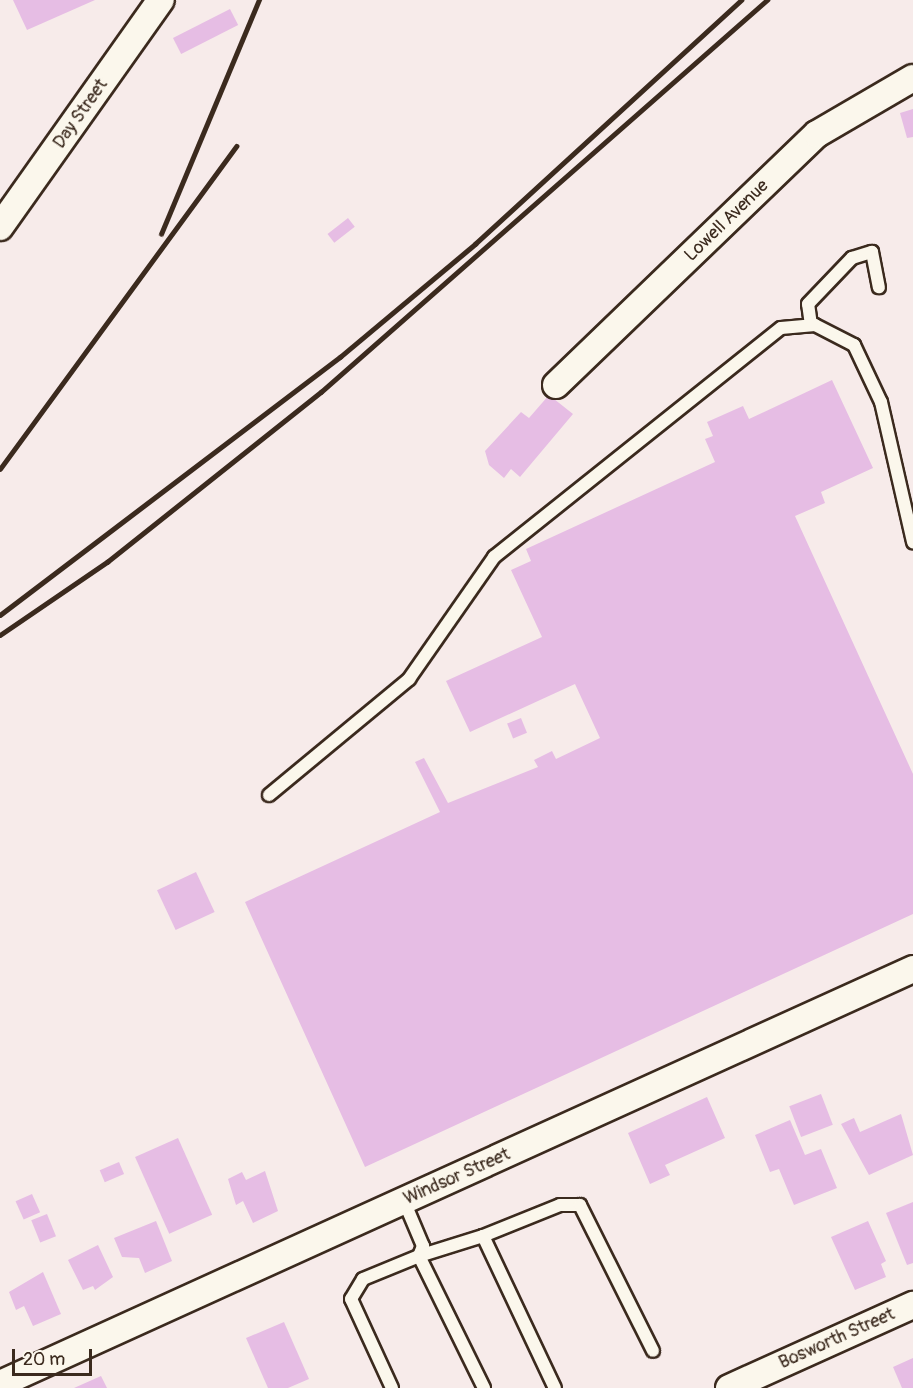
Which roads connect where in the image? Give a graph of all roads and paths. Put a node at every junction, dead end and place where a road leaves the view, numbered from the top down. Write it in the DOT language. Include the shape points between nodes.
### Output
graph roads {
  1 [pos="161,0"];
  2 [pos="913,78"];
  3 [pos="0,227"];
  4 [pos="879,287"];
  5 [pos="811,325"];
  6 [pos="556,385"];
  7 [pos="913,542"];
  8 [pos="269,795"];
  9 [pos="913,969"];
  10 [pos="404,1201"];
  11 [pos="483,1236"];
  12 [pos="419,1256"];
  13 [pos="913,1305"];
  14 [pos="653,1351"];
  15 [pos="0,1384"];
  16 [pos="392,1388"];
  17 [pos="484,1388"];
  18 [pos="555,1388"];
  19 [pos="729,1388"];
  1 -- 3 [label="street, Day Street"];
  2 -- 6 [label="street, Lowell Avenue" via="818,134"];
  4 -- 5 [label="lane" via="872,252 852,258 808,304"];
  5 -- 7 [label="lane" via="854,345 877,393"];
  5 -- 8 [label="lane" via="781,328 494,557 409,679"];
  9 -- 10 [label="street, Windsor Street"];
  10 -- 12 [label="lane" via="423,1246"];
  10 -- 15 [label="street, Windsor Street"];
  11 -- 12 [label="lane"];
  11 -- 14 [label="lane" via="560,1205 580,1205"];
  11 -- 18 [label="lane"];
  12 -- 16 [label="lane" via="363,1280 351,1299"];
  12 -- 17 [label="lane"];
  13 -- 19 [label="street, Bosworth Street"];
}
